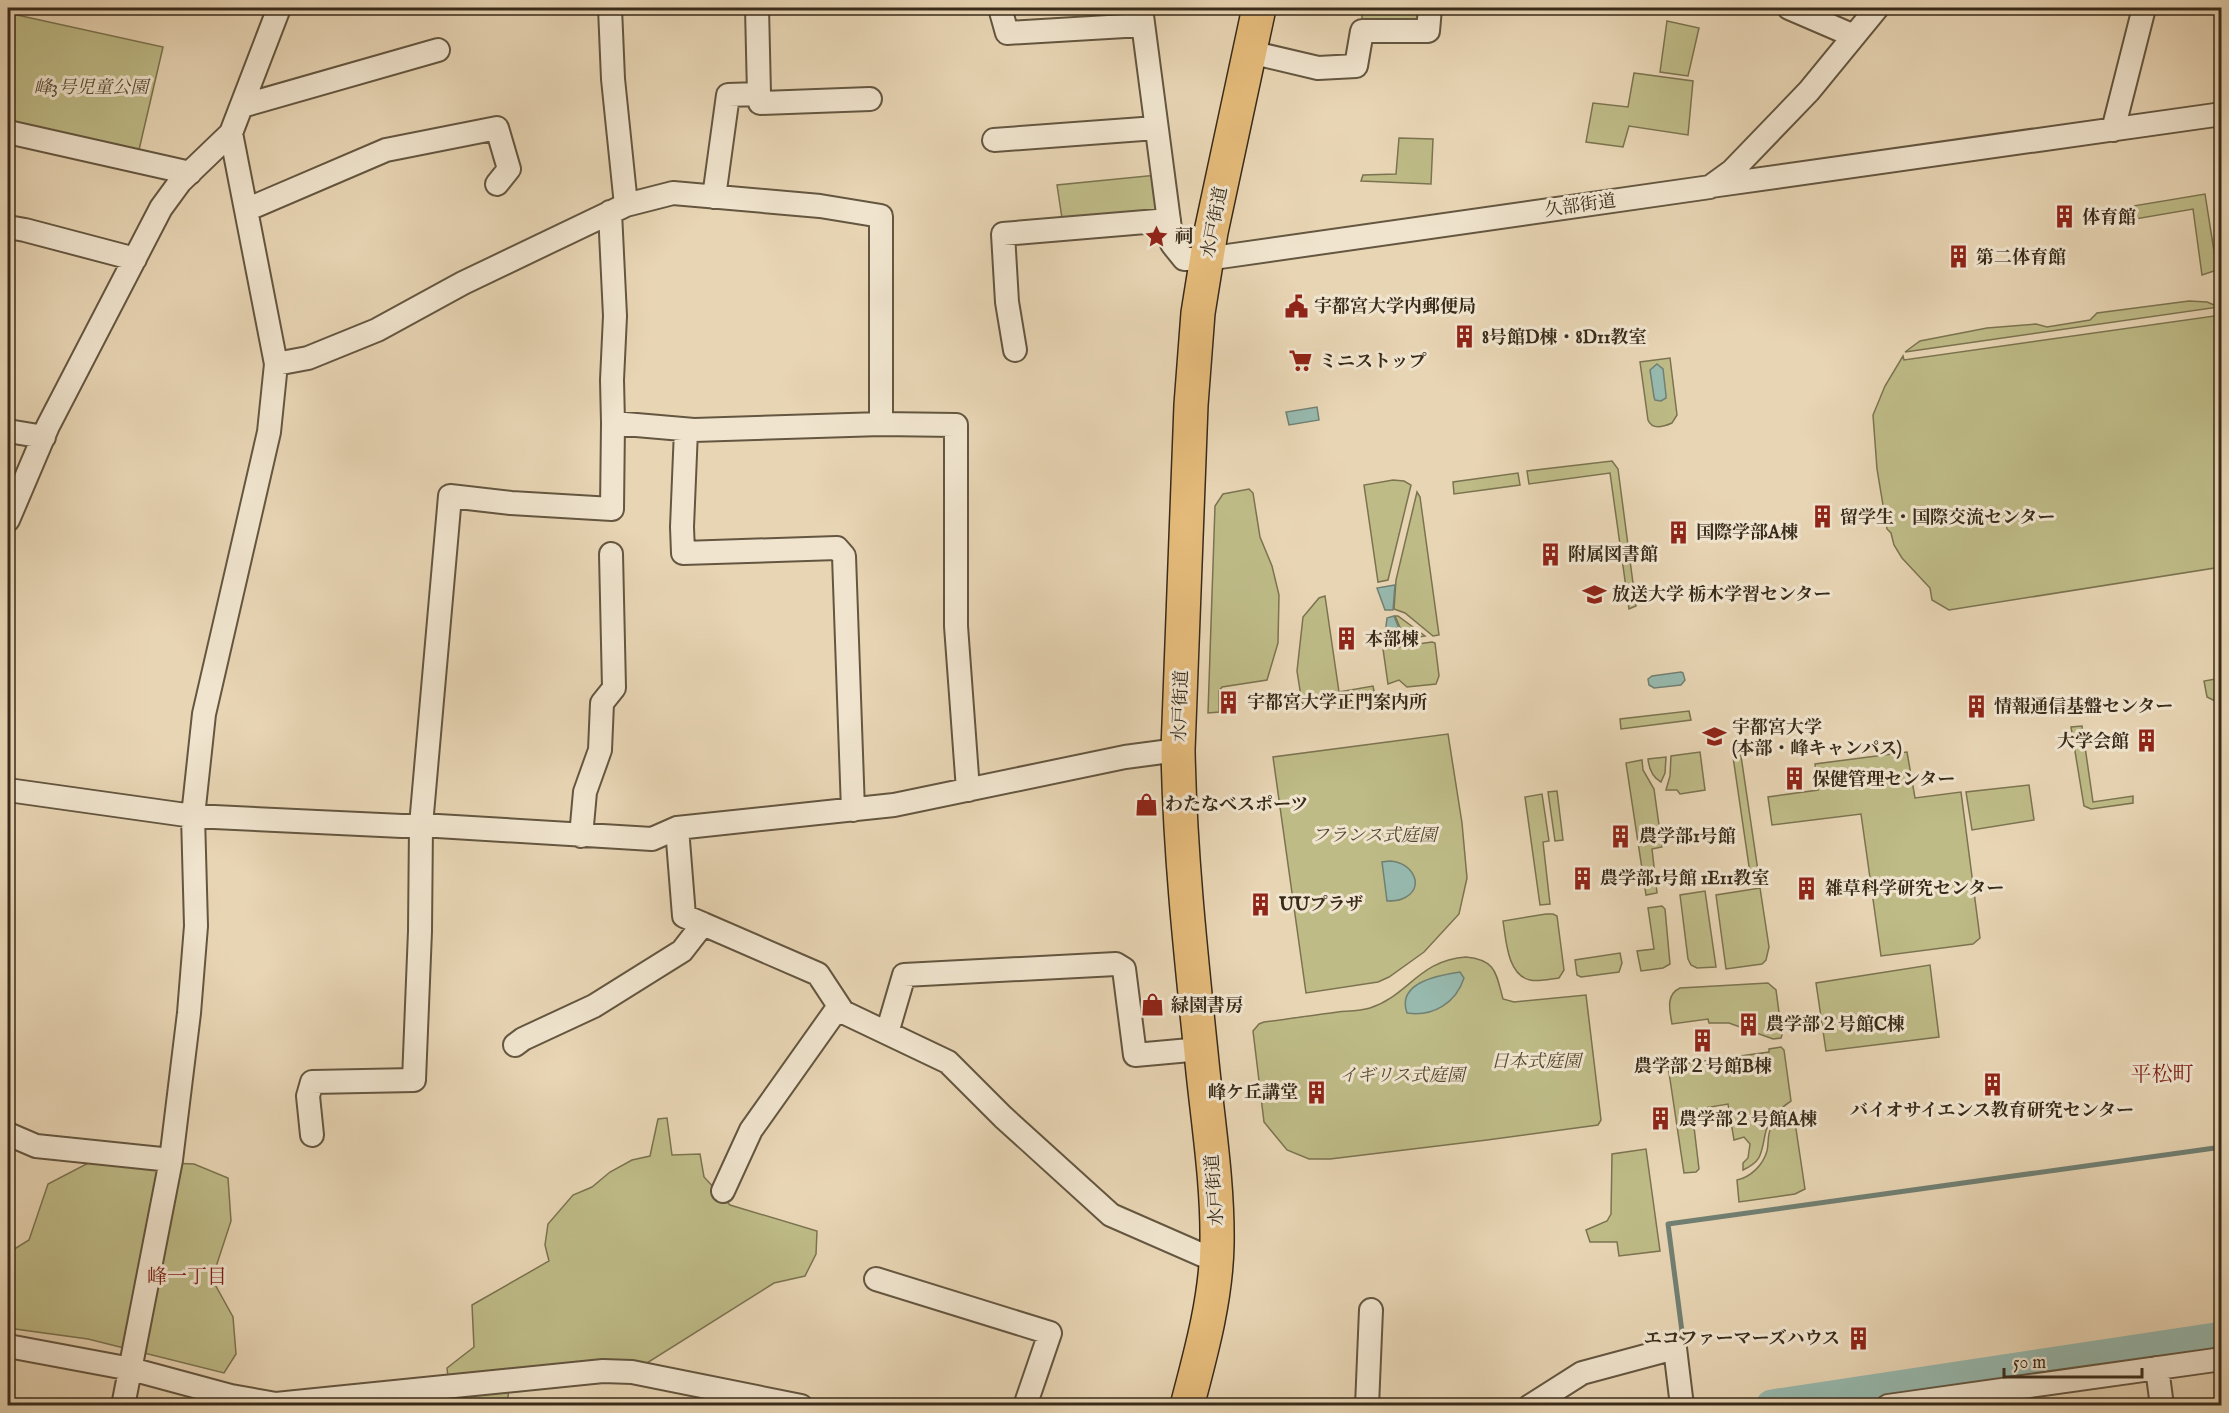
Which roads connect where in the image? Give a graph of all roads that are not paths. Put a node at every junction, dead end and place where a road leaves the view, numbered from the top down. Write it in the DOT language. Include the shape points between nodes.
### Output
graph roads {
  1 [pos="279,8"];
  2 [pos="610,8"];
  3 [pos="757,8"];
  4 [pos="1000,8"];
  5 [pos="1259,8"];
  6 [pos="1430,8"];
  7 [pos="1789,8"];
  8 [pos="1877,8"];
  9 [pos="2144,8"];
  10 [pos="1142,16"];
  11 [pos="1854,36"];
  12 [pos="438,50"];
  13 [pos="1250,52"];
  14 [pos="759,94"];
  15 [pos="870,99"];
  16 [pos="242,106"];
  17 [pos="2222,114"];
  18 [pos="1156,128"];
  19 [pos="2113,130"];
  20 [pos="8,132"];
  21 [pos="231,133"];
  22 [pos="994,140"];
  23 [pos="190,173"];
  24 [pos="497,184"];
  25 [pos="1710,187"];
  26 [pos="714,197"];
  27 [pos="618,209"];
  28 [pos="246,210"];
  29 [pos="1169,220"];
  30 [pos="8,227"];
  31 [pos="135,259"];
  32 [pos="1206,259"];
  33 [pos="1015,350"];
  34 [pos="276,364"];
  35 [pos="613,423"];
  36 [pos="881,424"];
  37 [pos="686,429"];
  38 [pos="8,431"];
  39 [pos="44,437"];
  40 [pos="8,520"];
  41 [pos="611,554"];
  42 [pos="1178,750"];
  43 [pos="8,790"];
  44 [pos="968,790"];
  45 [pos="852,810"];
  46 [pos="193,816"];
  47 [pos="421,825"];
  48 [pos="678,828"];
  49 [pos="581,836"];
  50 [pos="703,924"];
  51 [pos="839,1006"];
  52 [pos="887,1033"];
  53 [pos="515,1045"];
  54 [pos="1201,1049"];
  55 [pos="8,1134"];
  56 [pos="312,1135"];
  57 [pos="171,1160"];
  58 [pos="723,1191"];
  59 [pos="1216,1261"];
  60 [pos="876,1279"];
  61 [pos="1371,1310"];
  62 [pos="8,1346"];
  63 [pos="2222,1359"];
  64 [pos="131,1368"];
  65 [pos="2157,1368"];
  66 [pos="442,1396"];
  67 [pos="1682,1401"];
  68 [pos="123,1406"];
  69 [pos="801,1406"];
  70 [pos="1025,1406"];
  71 [pos="1187,1406"];
  72 [pos="1368,1406"];
  73 [pos="1530,1406"];
  74 [pos="1888,1406"];
  75 [pos="2162,1406"];
  1 -- 16 [label="street"];
  2 -- 27 [label="street"];
  3 -- 14 [label="street"];
  4 -- 10 [label="street" via="1007,33"];
  5 -- 13 [label="highway, 水戸街道"];
  6 -- 13 [label="street" via="1428,31 1362,31 1356,66 1318,68"];
  7 -- 11 [label="street"];
  8 -- 11 [label="street, 久部街道"];
  9 -- 19 [label="street"];
  10 -- 18 [label="street"];
  11 -- 25 [label="street, 久部街道" via="1809,91 1732,171"];
  12 -- 16 [label="street"];
  13 -- 32 [label="highway, 水戸街道"];
  14 -- 15 [label="street" via="760,103"];
  14 -- 26 [label="street" via="728,95"];
  16 -- 21 [label="street"];
  17 -- 19 [label="street"];
  18 -- 22 [label="street"];
  18 -- 29 [label="street"];
  19 -- 25 [label="street"];
  20 -- 23 [label="street"];
  21 -- 23 [label="street"];
  21 -- 28 [label="street"];
  23 -- 31 [label="street" via="161,208"];
  24 -- 28 [label="street" via="509,169 497,128 386,150"];
  25 -- 32 [label="street, 久部街道"];
  26 -- 27 [label="street" via="674,193"];
  26 -- 36 [label="street" via="881,216"];
  27 -- 34 [label="street" via="463,282 377,330 308,358"];
  27 -- 35 [label="street"];
  28 -- 34 [label="street"];
  29 -- 32 [label="street, 久部街道" via="1172,244 1184,260"];
  29 -- 33 [label="street" via="1003,234 1007,302"];
  30 -- 31 [label="street"];
  31 -- 39 [label="street"];
  32 -- 42 [label="highway, 水戸街道" via="1192,384"];
  34 -- 46 [label="street" via="269,432 204,714"];
  35 -- 37 [label="street"];
  35 -- 47 [label="street" via="612,509 450,496"];
  36 -- 37 [label="street"];
  36 -- 44 [label="street" via="956,424 956,626"];
  37 -- 45 [label="street" via="682,553 837,548 844,556"];
  38 -- 39 [label="street"];
  39 -- 40 [label="street"];
  41 -- 49 [label="street" via="615,688 602,703 600,750 585,792"];
  42 -- 44 [label="street" via="1125,757"];
  42 -- 54 [label="highway, 水戸街道" via="1183,866"];
  43 -- 46 [label="street"];
  44 -- 45 [label="street"];
  45 -- 48 [label="street"];
  46 -- 47 [label="street"];
  46 -- 57 [label="street" via="196,926"];
  47 -- 49 [label="street"];
  47 -- 56 [label="street" via="414,1080 312,1082 308,1096"];
  48 -- 49 [label="street" via="652,839"];
  48 -- 50 [label="street" via="684,916"];
  50 -- 51 [label="street" via="818,974"];
  50 -- 53 [label="street" via="681,951 594,1006"];
  51 -- 52 [label="street" via="843,1012"];
  51 -- 58 [label="street" via="751,1130"];
  52 -- 54 [label="street" via="904,975 1116,964 1124,969 1136,1055"];
  52 -- 59 [label="street" via="948,1062 1003,1118 1111,1215"];
  54 -- 59 [label="highway, 水戸街道" via="1216,1197"];
  55 -- 57 [label="street" via="36,1146"];
  57 -- 64 [label="street"];
  59 -- 71 [label="highway, 水戸街道" via="1206,1330"];
  60 -- 70 [label="street" via="1050,1333"];
  61 -- 72 [label="street"];
  62 -- 64 [label="street"];
  63 -- 65 [label="street"];
  64 -- 66 [label="street" via="231,1396 276,1404"];
  64 -- 68 [label="street"];
  65 -- 74 [label="street"];
  65 -- 75 [label="street"];
  66 -- 69 [label="street" via="603,1371 632,1372"];
  67 -- 73 [label="street" via="1675,1348 1582,1373"];
}
